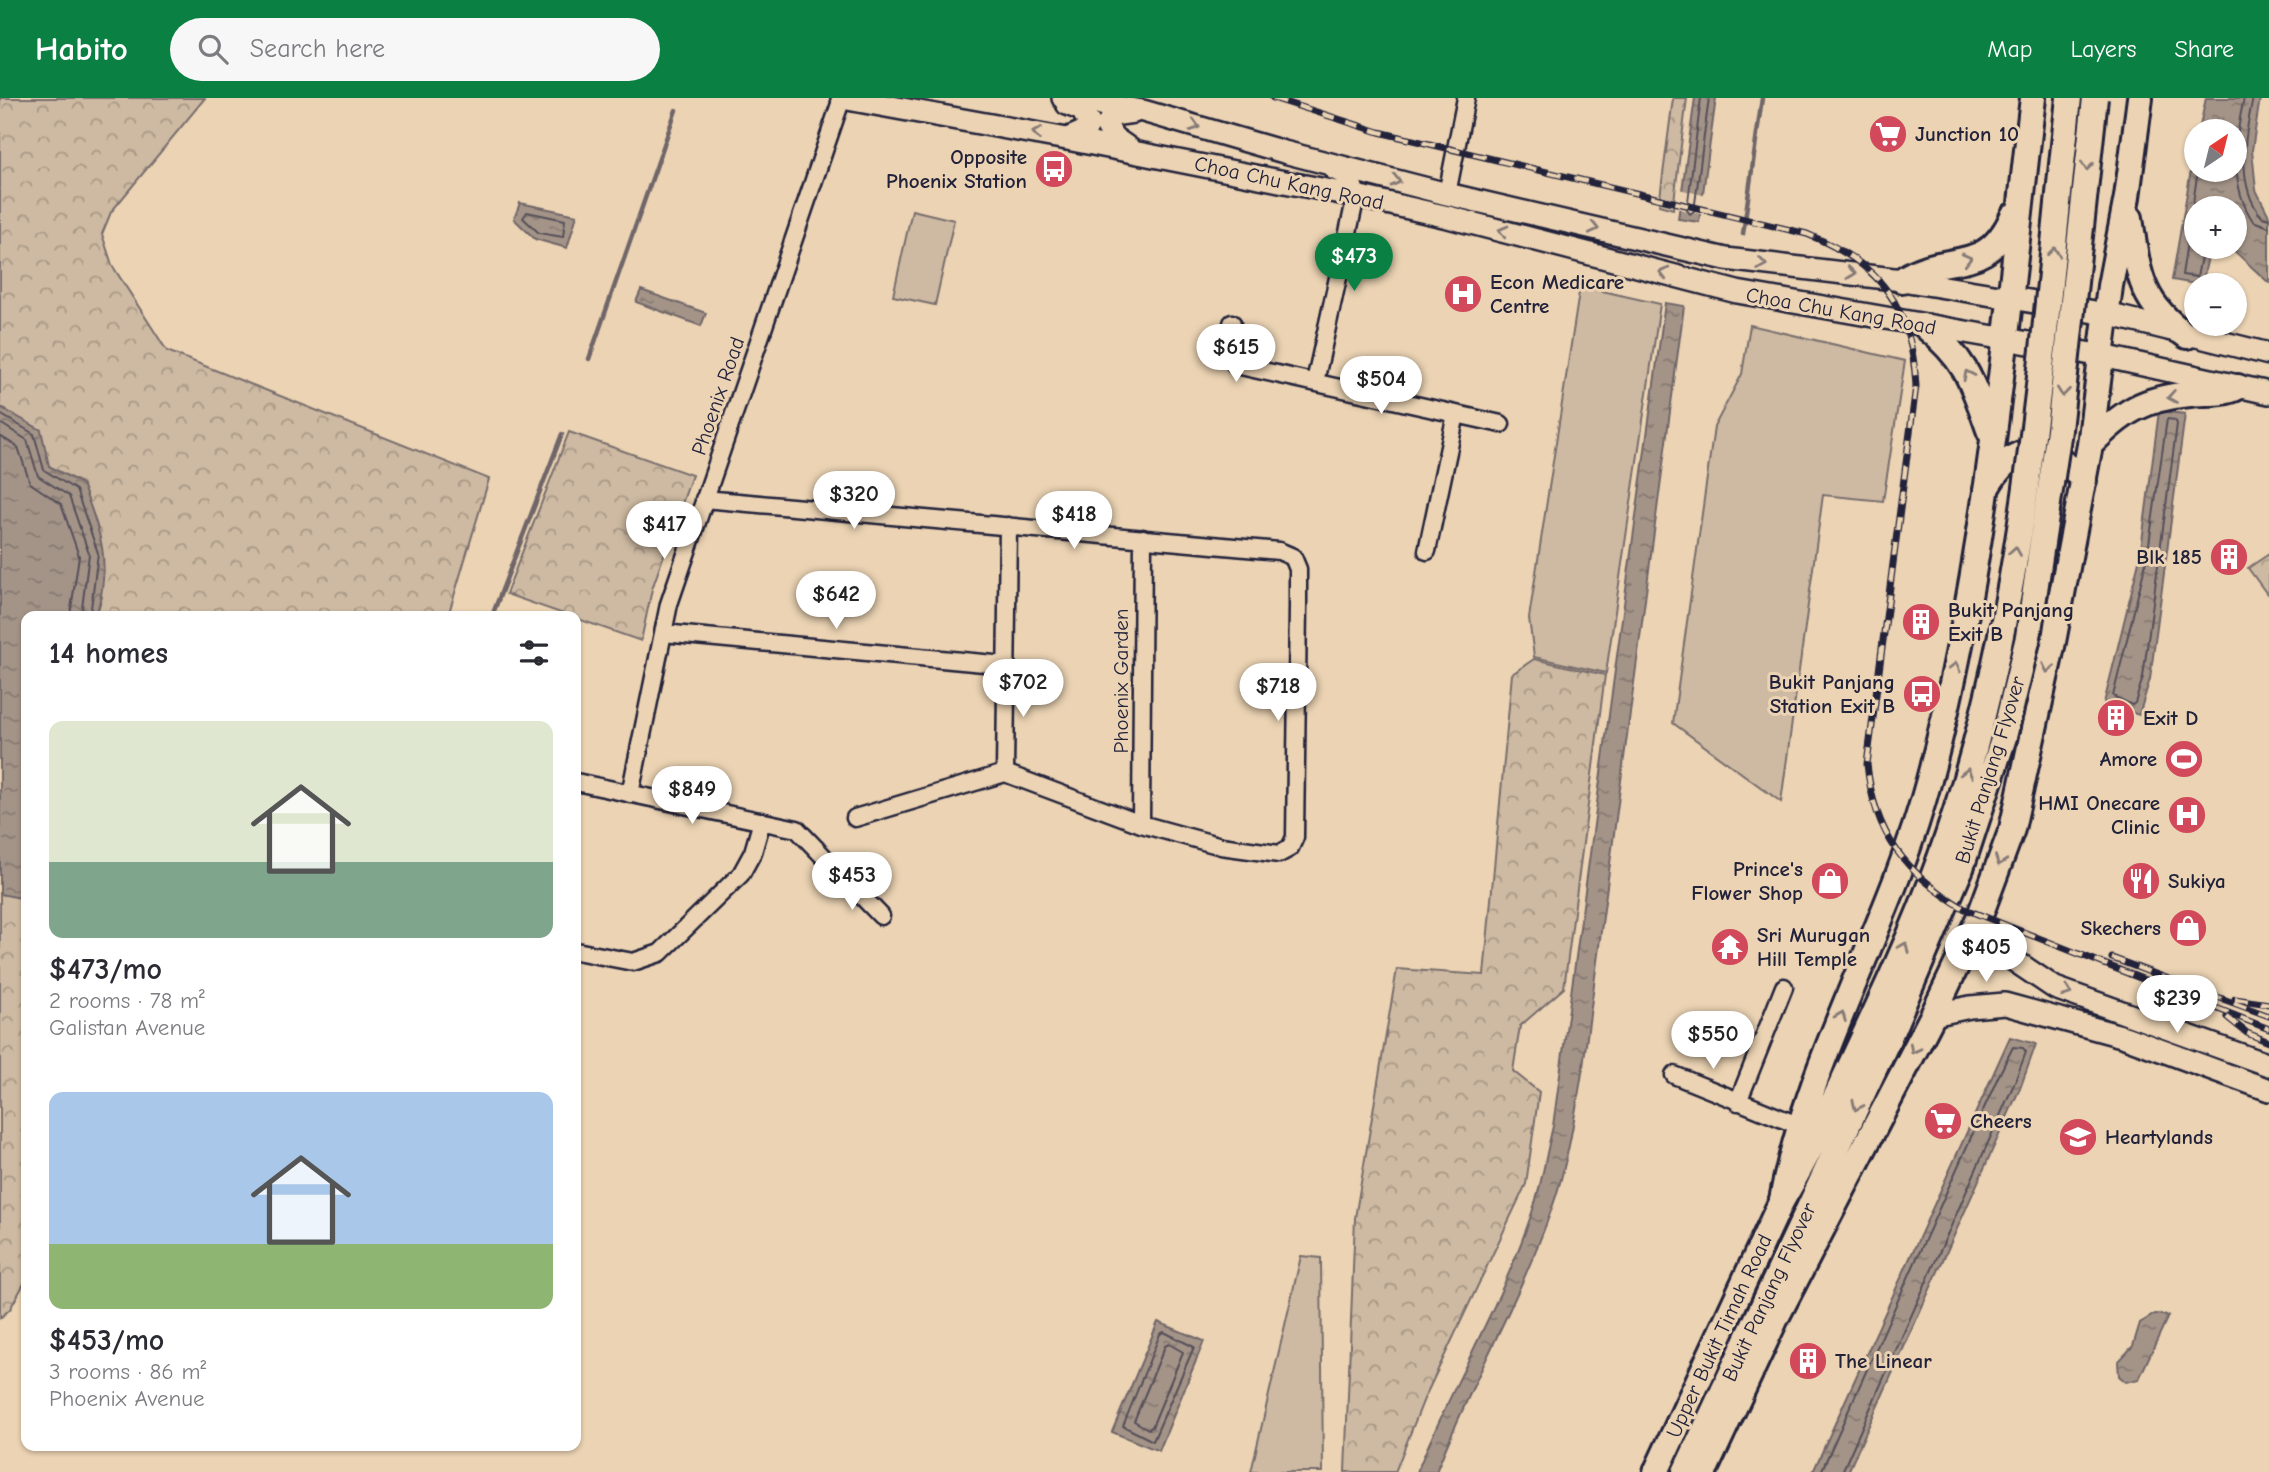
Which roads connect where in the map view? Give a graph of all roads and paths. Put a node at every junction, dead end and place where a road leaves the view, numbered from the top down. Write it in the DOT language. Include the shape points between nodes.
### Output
graph roads {
  1 [pos="842,98"];
  2 [pos="1056,98"];
  3 [pos="1063,98"];
  4 [pos="1466,98"];
  5 [pos="2032,98"];
  6 [pos="2069,98"];
  7 [pos="2095,98"];
  8 [pos="2140,98"];
  9 [pos="1143,111"];
  10 [pos="1068,138"];
  11 [pos="1134,152"];
  12 [pos="1306,157"];
  13 [pos="1447,194"];
  14 [pos="1356,196"];
  15 [pos="2127,197"];
  16 [pos="2019,203"];
  17 [pos="1902,280"];
  18 [pos="2010,298"];
  19 [pos="2108,314"];
  20 [pos="1232,323"];
  21 [pos="1926,327"];
  22 [pos="2184,334"];
  23 [pos="2184,335"];
  24 [pos="2187,336"];
  25 [pos="2004,340"];
  26 [pos="2269,354"];
  27 [pos="2103,356"];
  28 [pos="1315,382"];
  29 [pos="2238,387"];
  30 [pos="2269,393"];
  31 [pos="1456,414"];
  32 [pos="1501,424"];
  33 [pos="1991,436"];
  34 [pos="2090,444"];
  35 [pos="2084,480"];
  36 [pos="1983,495"];
  37 [pos="704,499"];
  38 [pos="1008,526"];
  39 [pos="1143,538"];
  40 [pos="1427,551"];
  41 [pos="663,634"];
  42 [pos="1005,665"];
  43 [pos="1005,773"];
  44 [pos="581,783"];
  45 [pos="630,794"];
  46 [pos="855,818"];
  47 [pos="762,821"];
  48 [pos="1141,824"];
  49 [pos="881,916"];
  50 [pos="1979,918"];
  51 [pos="581,952"];
  52 [pos="1784,987"];
  53 [pos="2115,1010"];
  54 [pos="1933,1015"];
  55 [pos="1876,1037"];
  56 [pos="2125,1037"];
  57 [pos="2269,1065"];
  58 [pos="1674,1075"];
  59 [pos="2269,1090"];
  60 [pos="1738,1101"];
  61 [pos="1800,1126"];
  62 [pos="1782,1200"];
  63 [pos="1656,1472"];
  64 [pos="1685,1472"];
  65 [pos="1704,1472"];
  10 -- 1 [label="main road, Choa Chu Kang Road, one-way"];
  1 -- 37 [label="street, Phoenix Road"];
  2 -- 10 [label="main road" via="1087,115 1085,131"];
  3 -- 9 [label="main road, Choa Chu Kang Road"];
  4 -- 13 [label="street"];
  5 -- 16 [label="highway"];
  55 -- 6 [label="highway, Bukit Panjang Flyover, one-way, bridge" via="1959,806 2002,631 2058,225"];
  7 -- 55 [label="highway, Bukit Panjang Flyover, one-way, bridge" via="2059,430 2028,637 1983,808 1942,917"];
  8 -- 15 [label="highway"];
  9 -- 11 [label="main road" via="1108,119 1113,138"];
  9 -- 12 [label="main road, Choa Chu Kang Road, one-way"];
  10 -- 11 [label="main road, Choa Chu Kang Road"];
  11 -- 14 [label="main road, Choa Chu Kang Road"];
  12 -- 13 [label="main road, Choa Chu Kang Road, one-way"];
  12 -- 14 [label="street" via="1351,181"];
  13 -- 17 [label="main road, Choa Chu Kang Road, one-way" via="1726,258"];
  21 -- 14 [label="main road, Choa Chu Kang Road, one-way" via="1719,288"];
  14 -- 28 [label="street"];
  15 -- 19 [label="highway"];
  15 -- 22 [label="highway" via="2141,286 2169,323"];
  17 -- 16 [label="highway, one-way" via="1995,247"];
  16 -- 18 [label="highway"];
  17 -- 18 [label="main road, Choa Chu Kang Road"];
  18 -- 19 [label="main road, Choa Chu Kang Road"];
  18 -- 25 [label="highway"];
  19 -- 23 [label="main road, Choa Chu Kang Road"];
  19 -- 27 [label="highway"];
  20 -- 28 [label="street" via="1232,362"];
  21 -- 25 [label="main road, Choa Chu Kang Road"];
  33 -- 21 [label="highway, one-way" via="1958,356"];
  24 -- 26 [label="main road, Choa Chu Kang Road"];
  25 -- 27 [label="main road, Choa Chu Kang Road"];
  25 -- 33 [label="highway"];
  27 -- 29 [label="main road, Choa Chu Kang Road"];
  27 -- 34 [label="highway"];
  28 -- 31 [label="street"];
  29 -- 30 [label="main road, Choa Chu Kang Road"];
  29 -- 34 [label="highway, one-way" via="2132,407"];
  31 -- 32 [label="street"];
  31 -- 40 [label="street"];
  33 -- 36 [label="highway"];
  34 -- 35 [label="highway"];
  35 -- 36 [label="highway" via="2046,452 2025,451 2007,461"];
  35 -- 50 [label="highway, one-way" via="2012,829"];
  61 -- 36 [label="highway, one-way" via="1895,888 1928,782 1963,636"];
  37 -- 38 [label="street"];
  37 -- 41 [label="street, Phoenix Road"];
  38 -- 39 [label="street"];
  38 -- 42 [label="street"];
  39 -- 48 [label="street, Phoenix Garden"];
  39 -- 48 [label="street" via="1279,551 1293,557 1298,569 1298,633 1295,837 1290,848 1279,854 1221,846"];
  41 -- 42 [label="street"];
  41 -- 45 [label="street, Phoenix Road"];
  42 -- 43 [label="street"];
  43 -- 46 [label="street"];
  43 -- 48 [label="street"];
  44 -- 45 [label="street"];
  45 -- 47 [label="street"];
  47 -- 49 [label="street" via="797,829"];
  47 -- 51 [label="street" via="741,874 660,953 633,962"];
  50 -- 53 [label="main road, one-way" via="2001,951 2022,968 2056,988"];
  50 -- 54 [label="highway"];
  52 -- 60 [label="street"];
  53 -- 56 [label="main road" via="2112,1025"];
  53 -- 57 [label="main road"];
  54 -- 56 [label="main road" via="2005,1004"];
  54 -- 65 [label="highway, one-way" via="1777,1316"];
  55 -- 62 [label="highway, Bukit Panjang Flyover"];
  55 -- 64 [label="highway, Bukit Panjang Flyover, one-way"];
  56 -- 59 [label="main road"];
  58 -- 60 [label="street"];
  60 -- 61 [label="street"];
  61 -- 62 [label="highway"];
  62 -- 63 [label="highway, Upper Bukit Timah Road"];
}
